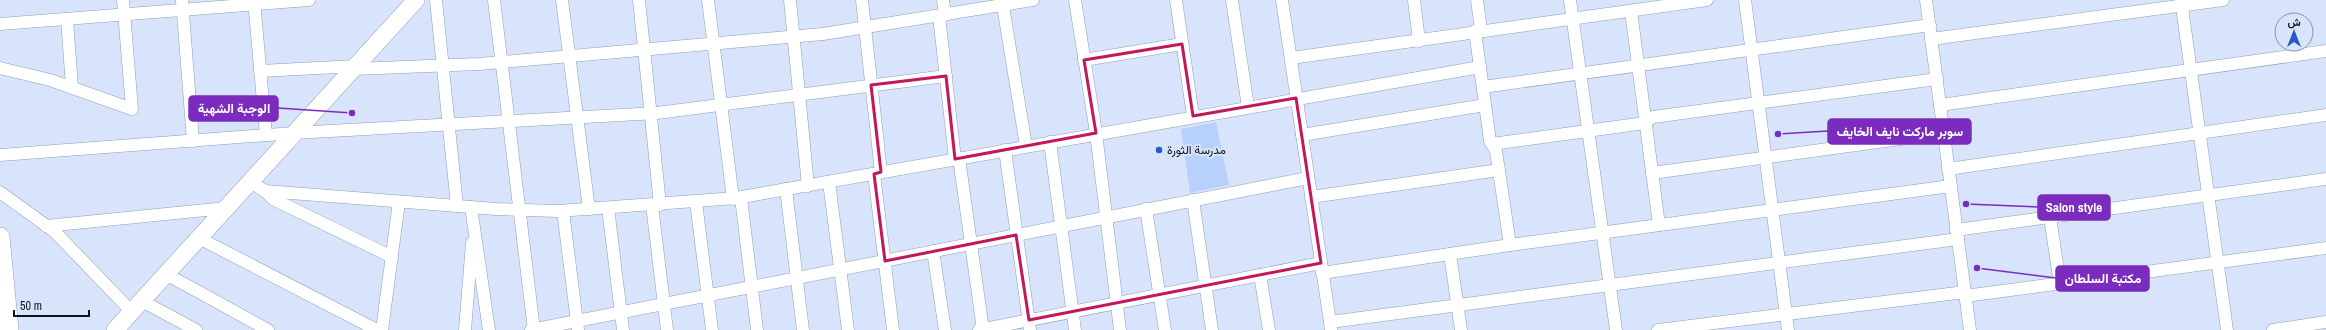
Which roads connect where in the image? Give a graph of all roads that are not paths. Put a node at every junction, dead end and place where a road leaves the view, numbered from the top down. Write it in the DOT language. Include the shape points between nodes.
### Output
graph roads {
  1 [pos="123,0"];
  2 [pos="309,0"];
  3 [pos="416,0"];
  4 [pos="436,0"];
  5 [pos="494,0"];
  6 [pos="562,0"];
  7 [pos="638,0"];
  8 [pos="708,0"];
  9 [pos="790,0"];
  10 [pos="862,0"];
  11 [pos="943,0"];
  12 [pos="1033,0"];
  13 [pos="1075,0"];
  14 [pos="1176,0"];
  15 [pos="1232,0"];
  16 [pos="1282,0"];
  17 [pos="1414,0"];
  18 [pos="1477,0"];
  19 [pos="1570,0"];
  20 [pos="1707,0"];
  21 [pos="1745,0"];
  22 [pos="1926,0"];
  23 [pos="2224,0"];
  24 [pos="254,2"];
  25 [pos="1003,2"];
  26 [pos="2182,3"];
  27 [pos="183,5"];
  28 [pos="1630,11"];
  29 [pos="124,14"];
  30 [pos="942,16"];
  31 [pos="67,18"];
  32 [pos="1572,19"];
  33 [pos="0,24"];
  34 [pos="1930,25"];
  35 [pos="865,28"];
  36 [pos="1478,31"];
  37 [pos="794,36"];
  38 [pos="1931,39"];
  39 [pos="1419,41"];
  40 [pos="713,44"];
  41 [pos="1182,44"];
  42 [pos="644,50"];
  43 [pos="1752,50"];
  44 [pos="2326,51"];
  45 [pos="569,56"];
  46 [pos="1291,58"];
  47 [pos="1084,60"];
  48 [pos="501,63"];
  49 [pos="1638,66"];
  50 [pos="443,67"];
  51 [pos="1480,67"];
  52 [pos="0,68"];
  53 [pos="354,68"];
  54 [pos="2191,70"];
  55 [pos="260,71"];
  56 [pos="1580,74"];
  57 [pos="946,76"];
  58 [pos="1937,79"];
  59 [pos="871,85"];
  60 [pos="72,87"];
  61 [pos="1483,87"];
  62 [pos="799,95"];
  63 [pos="1296,98"];
  64 [pos="1759,103"];
  65 [pos="721,105"];
  66 [pos="1485,105"];
  67 [pos="1940,105"];
  68 [pos="1248,106"];
  69 [pos="650,113"];
  70 [pos="2326,115"];
  71 [pos="1193,116"];
  72 [pos="577,118"];
  73 [pos="508,122"];
  74 [pos="1646,122"];
  75 [pos="449,125"];
  76 [pos="1588,131"];
  77 [pos="294,133"];
  78 [pos="1096,133"];
  79 [pos="1944,133"];
  80 [pos="2200,133"];
  81 [pos="1302,135"];
  82 [pos="266,136"];
  83 [pos="193,141"];
  84 [pos="1050,142"];
  85 [pos="1492,144"];
  86 [pos="1026,146"];
  87 [pos="1005,150"];
  88 [pos="0,155"];
  89 [pos="1766,157"];
  90 [pos="957,159"];
  91 [pos="1948,169"];
  92 [pos="1499,170"];
  93 [pos="878,173"];
  94 [pos="1652,173"];
  95 [pos="1308,178"];
  96 [pos="2326,179"];
  97 [pos="250,182"];
  98 [pos="829,182"];
  99 [pos="808,186"];
  100 [pos="1951,186"];
  101 [pos="786,189"];
  102 [pos="265,191"];
  103 [pos="0,192"];
  104 [pos="2208,195"];
  105 [pos="1311,197"];
  106 [pos="737,198"];
  107 [pos="1193,200"];
  108 [pos="399,202"];
  109 [pos="696,202"];
  110 [pos="656,205"];
  111 [pos="457,206"];
  112 [pos="471,207"];
  113 [pos="226,208"];
  114 [pos="608,208"];
  115 [pos="589,209"];
  116 [pos="519,210"];
  117 [pos="1146,210"];
  118 [pos="1773,210"];
  119 [pos="563,211"];
  120 [pos="1106,217"];
  121 [pos="2050,217"];
  122 [pos="473,222"];
  123 [pos="1659,225"];
  124 [pos="46,226"];
  125 [pos="1061,226"];
  126 [pos="1602,233"];
  127 [pos="1016,235"];
  128 [pos="1957,235"];
  129 [pos="0,237"];
  130 [pos="199,238"];
  131 [pos="972,244"];
  132 [pos="1510,245"];
  133 [pos="2326,248"];
  134 [pos="933,251"];
  135 [pos="1450,254"];
  136 [pos="392,257"];
  137 [pos="884,261"];
  138 [pos="2218,262"];
  139 [pos="1780,263"];
  140 [pos="1321,268"];
  141 [pos="840,270"];
  142 [pos="166,274"];
  143 [pos="1260,275"];
  144 [pos="797,278"];
  145 [pos="2060,284"];
  146 [pos="1610,285"];
  147 [pos="1206,286"];
  148 [pos="752,287"];
  149 [pos="1965,294"];
  150 [pos="708,295"];
  151 [pos="1160,295"];
  152 [pos="1116,303"];
  153 [pos="664,304"];
  154 [pos="1458,305"];
  155 [pos="137,306"];
  156 [pos="621,312"];
  157 [pos="1072,312"];
  158 [pos="1786,314"];
  159 [pos="2326,322"];
  160 [pos="578,325"];
  161 [pos="1029,325"];
  162 [pos="1330,326"];
  163 [pos="118,329"];
  164 [pos="9,330"];
  165 [pos="196,330"];
  166 [pos="268,330"];
  167 [pos="377,330"];
  168 [pos="382,330"];
  169 [pos="465,330"];
  170 [pos="489,330"];
  171 [pos="533,330"];
  172 [pos="623,330"];
  173 [pos="667,330"];
  174 [pos="712,330"];
  175 [pos="757,330"];
  176 [pos="803,330"];
  177 [pos="848,330"];
  178 [pos="893,330"];
  179 [pos="945,330"];
  180 [pos="981,330"];
  181 [pos="1075,330"];
  182 [pos="1120,330"];
  183 [pos="1165,330"];
  184 [pos="1212,330"];
  185 [pos="1269,330"];
  186 [pos="1461,330"];
  187 [pos="1616,330"];
  188 [pos="1658,330"];
  189 [pos="1788,330"];
  190 [pos="1970,330"];
  191 [pos="2227,330"];
  192 [pos="2273,330"];
  1 -- 29 [label="street"];
  2 -- 24 [label="street"];
  3 -- 53 [label="main road"];
  4 -- 50 [label="street"];
  5 -- 48 [label="street"];
  6 -- 45 [label="street"];
  7 -- 42 [label="street"];
  8 -- 40 [label="street"];
  9 -- 37 [label="street"];
  10 -- 35 [label="street"];
  11 -- 30 [label="street"];
  12 -- 25 [label="street"];
  13 -- 47 [label="street"];
  14 -- 41 [label="street"];
  15 -- 68 [label="street"];
  16 -- 46 [label="street"];
  17 -- 39 [label="street"];
  18 -- 36 [label="street"];
  19 -- 32 [label="street"];
  20 -- 28 [label="street"];
  21 -- 43 [label="street"];
  22 -- 34 [label="street"];
  23 -- 26 [label="street"];
  24 -- 27 [label="street"];
  24 -- 55 [label="street"];
  25 -- 30 [label="street"];
  25 -- 86 [label="street"];
  26 -- 38 [label="street"];
  26 -- 54 [label="street"];
  27 -- 29 [label="street"];
  27 -- 83 [label="street"];
  28 -- 32 [label="street"];
  28 -- 49 [label="street"];
  29 -- 31 [label="street"];
  29 -- 60 [label="street" via="132,109"];
  30 -- 35 [label="street"];
  30 -- 57 [label="street"];
  31 -- 33 [label="street"];
  31 -- 60 [label="street"];
  32 -- 36 [label="street"];
  32 -- 56 [label="street"];
  34 -- 38 [label="street"];
  34 -- 43 [label="street"];
  35 -- 37 [label="street"];
  35 -- 59 [label="street"];
  36 -- 39 [label="street"];
  36 -- 51 [label="street"];
  37 -- 40 [label="street"];
  37 -- 62 [label="street"];
  38 -- 58 [label="street"];
  39 -- 46 [label="street"];
  40 -- 42 [label="street"];
  40 -- 65 [label="street"];
  41 -- 47 [label="street"];
  41 -- 71 [label="street"];
  42 -- 45 [label="street"];
  42 -- 69 [label="street"];
  43 -- 49 [label="street"];
  43 -- 64 [label="street"];
  44 -- 54 [label="street"];
  45 -- 48 [label="street"];
  45 -- 72 [label="street"];
  46 -- 63 [label="street"];
  47 -- 78 [label="street"];
  48 -- 50 [label="street"];
  48 -- 73 [label="street"];
  49 -- 56 [label="street"];
  49 -- 74 [label="street"];
  50 -- 53 [label="street"];
  50 -- 75 [label="street"];
  51 -- 61 [label="street"];
  51 -- 63 [label="street"];
  52 -- 60 [label="street"];
  53 -- 55 [label="street"];
  53 -- 77 [label="main road"];
  54 -- 67 [label="street"];
  54 -- 80 [label="street"];
  55 -- 82 [label="street"];
  56 -- 61 [label="street"];
  56 -- 76 [label="street"];
  57 -- 59 [label="street"];
  57 -- 90 [label="street"];
  58 -- 64 [label="street"];
  58 -- 67 [label="street"];
  59 -- 62 [label="street"];
  59 -- 93 [label="street"];
  61 -- 66 [label="street"];
  62 -- 65 [label="street"];
  62 -- 99 [label="street"];
  63 -- 68 [label="street"];
  63 -- 81 [label="street"];
  64 -- 74 [label="street" via="1653,117"];
  64 -- 89 [label="street"];
  65 -- 69 [label="street"];
  65 -- 106 [label="street"];
  66 -- 81 [label="street"];
  66 -- 85 [label="street"];
  67 -- 79 [label="street"];
  68 -- 71 [label="street"];
  69 -- 72 [label="street"];
  69 -- 110 [label="street"];
  70 -- 80 [label="street"];
  71 -- 78 [label="street"];
  72 -- 73 [label="street"];
  72 -- 115 [label="street"];
  73 -- 75 [label="street"];
  73 -- 116 [label="street"];
  74 -- 76 [label="street"];
  74 -- 94 [label="street"];
  75 -- 77 [label="street"];
  75 -- 111 [label="street"];
  76 -- 85 [label="street"];
  76 -- 126 [label="street"];
  77 -- 82 [label="street"];
  77 -- 97 [label="main road"];
  78 -- 84 [label="street"];
  78 -- 120 [label="street"];
  79 -- 89 [label="street"];
  79 -- 91 [label="street"];
  80 -- 91 [label="street"];
  80 -- 104 [label="street"];
  81 -- 95 [label="street"];
  82 -- 83 [label="street"];
  83 -- 88 [label="street"];
  84 -- 86 [label="street"];
  84 -- 125 [label="street"];
  85 -- 92 [label="street" via="1496,151"];
  86 -- 87 [label="street"];
  87 -- 90 [label="street"];
  87 -- 127 [label="street"];
  89 -- 94 [label="street"];
  89 -- 118 [label="street"];
  90 -- 93 [label="street"];
  90 -- 131 [label="street"];
  91 -- 100 [label="street"];
  92 -- 105 [label="street"];
  92 -- 132 [label="street"];
  93 -- 98 [label="street"];
  93 -- 137 [label="street"];
  94 -- 123 [label="street"];
  95 -- 105 [label="street"];
  95 -- 107 [label="street"];
  96 -- 104 [label="street"];
  97 -- 102 [label="street"];
  97 -- 113 [label="main road"];
  98 -- 99 [label="street"];
  98 -- 141 [label="street"];
  99 -- 101 [label="street"];
  100 -- 118 [label="street"];
  100 -- 128 [label="street"];
  101 -- 106 [label="street"];
  101 -- 144 [label="street"];
  102 -- 108 [label="street"];
  102 -- 136 [label="street" via="273,200"];
  103 -- 124 [label="street"];
  104 -- 121 [label="street"];
  104 -- 138 [label="street"];
  105 -- 140 [label="street"];
  106 -- 109 [label="street"];
  106 -- 148 [label="street"];
  107 -- 117 [label="street"];
  107 -- 147 [label="street"];
  108 -- 111 [label="street"];
  108 -- 136 [label="street"];
  109 -- 110 [label="street"];
  109 -- 150 [label="street"];
  110 -- 114 [label="street"];
  110 -- 153 [label="street"];
  111 -- 112 [label="street"];
  112 -- 116 [label="street"];
  112 -- 122 [label="street"];
  113 -- 124 [label="street"];
  113 -- 130 [label="main road"];
  114 -- 115 [label="street"];
  114 -- 156 [label="street"];
  115 -- 119 [label="street"];
  116 -- 119 [label="street"];
  116 -- 171 [label="street"];
  117 -- 120 [label="street"];
  117 -- 151 [label="street"];
  118 -- 123 [label="street"];
  118 -- 139 [label="street"];
  119 -- 160 [label="street"];
  120 -- 125 [label="street"];
  120 -- 152 [label="street"];
  121 -- 128 [label="street"];
  121 -- 145 [label="street"];
  122 -- 169 [label="street"];
  122 -- 170 [label="street"];
  123 -- 126 [label="street"];
  124 -- 155 [label="street"];
  125 -- 127 [label="street"];
  125 -- 157 [label="street"];
  126 -- 132 [label="street"];
  126 -- 146 [label="street"];
  127 -- 131 [label="street"];
  127 -- 161 [label="street"];
  128 -- 139 [label="street"];
  128 -- 149 [label="street"];
  129 -- 164 [label="highway"];
  130 -- 142 [label="main road"];
  130 -- 167 [label="street"];
  131 -- 134 [label="street"];
  131 -- 180 [label="street"];
  132 -- 135 [label="street"];
  133 -- 138 [label="street"];
  134 -- 137 [label="street"];
  134 -- 179 [label="street"];
  135 -- 140 [label="street"];
  135 -- 154 [label="street"];
  136 -- 168 [label="street"];
  137 -- 141 [label="street"];
  137 -- 178 [label="street"];
  138 -- 145 [label="street"];
  138 -- 191 [label="street"];
  139 -- 146 [label="street"];
  139 -- 158 [label="street"];
  140 -- 143 [label="street"];
  140 -- 162 [label="street"];
  141 -- 144 [label="street"];
  141 -- 177 [label="street"];
  142 -- 155 [label="main road"];
  142 -- 166 [label="street"];
  143 -- 147 [label="street"];
  143 -- 185 [label="street"];
  144 -- 148 [label="street"];
  144 -- 176 [label="street"];
  145 -- 149 [label="street"];
  146 -- 154 [label="street"];
  146 -- 187 [label="street"];
  147 -- 151 [label="street"];
  147 -- 184 [label="street"];
  148 -- 150 [label="street"];
  148 -- 175 [label="street"];
  149 -- 158 [label="street"];
  149 -- 190 [label="street"];
  150 -- 153 [label="street"];
  150 -- 174 [label="street"];
  151 -- 152 [label="street"];
  151 -- 183 [label="street"];
  152 -- 157 [label="street"];
  152 -- 182 [label="street"];
  153 -- 156 [label="street"];
  153 -- 173 [label="street"];
  154 -- 162 [label="street"];
  154 -- 186 [label="street"];
  155 -- 163 [label="main road"];
  155 -- 165 [label="street"];
  156 -- 160 [label="street"];
  156 -- 172 [label="street"];
  157 -- 161 [label="street"];
  157 -- 181 [label="street"];
  158 -- 188 [label="street"];
  158 -- 189 [label="street"];
  159 -- 192 [label="street"];
  160 -- 171 [label="street"];
  161 -- 180 [label="street"];
}
